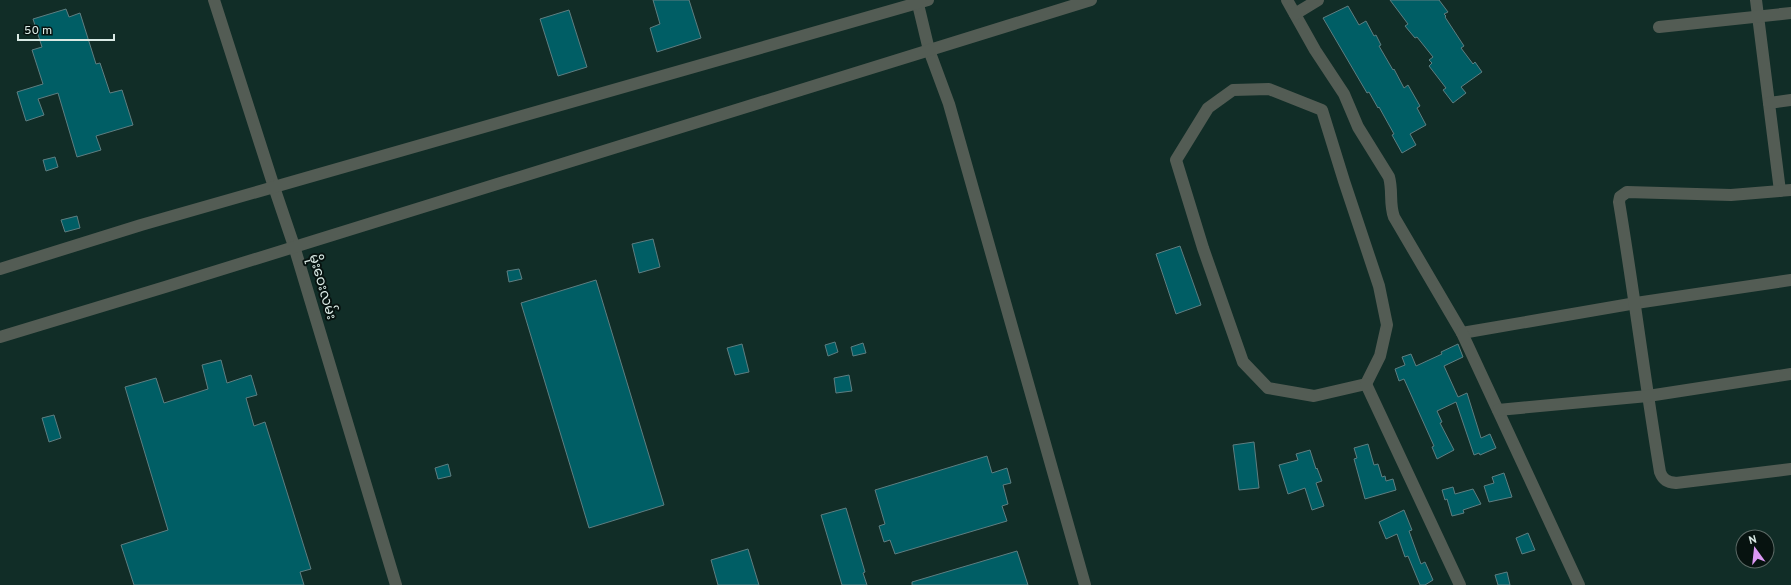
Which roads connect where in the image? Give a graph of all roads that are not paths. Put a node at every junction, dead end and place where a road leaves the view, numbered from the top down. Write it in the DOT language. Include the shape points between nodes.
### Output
graph roads {
  1 [pos="214,0"];
  2 [pos="1092,0"];
  3 [pos="1287,0"];
  4 [pos="1318,0"];
  5 [pos="1756,0"];
  6 [pos="921,1"];
  7 [pos="1791,13"];
  8 [pos="1295,14"];
  9 [pos="1758,17"];
  10 [pos="1660,26"];
  11 [pos="928,50"];
  12 [pos="1791,100"];
  13 [pos="1769,103"];
  14 [pos="274,187"];
  15 [pos="1786,191"];
  16 [pos="294,246"];
  17 [pos="0,269"];
  18 [pos="1791,280"];
  19 [pos="1636,303"];
  20 [pos="1462,333"];
  21 [pos="0,337"];
  22 [pos="1791,374"];
  23 [pos="1366,384"];
  24 [pos="1648,396"];
  25 [pos="1498,410"];
  26 [pos="1791,469"];
  27 [pos="396,585"];
  28 [pos="1085,585"];
  29 [pos="1460,585"];
  30 [pos="1579,585"];
  1 -- 14 [label="street, မိုးဝေးလမ်း"];
  2 -- 11 [label="street"];
  3 -- 8 [label="street"];
  4 -- 8 [label="street"];
  5 -- 9 [label="street"];
  6 -- 11 [label="street"];
  6 -- 14 [label="street"];
  7 -- 9 [label="street"];
  8 -- 20 [label="street" via="1344,94 1358,127 1389,177 1394,217"];
  9 -- 10 [label="street"];
  9 -- 13 [label="street"];
  11 -- 16 [label="street"];
  11 -- 28 [label="street" via="949,104"];
  12 -- 13 [label="street"];
  13 -- 15 [label="street"];
  14 -- 16 [label="street, မိုးဝေးလမ်း"];
  14 -- 17 [label="street"];
  15 -- 19 [label="street" via="1730,195 1627,192 1623,194 1619,202"];
  16 -- 21 [label="street"];
  16 -- 27 [label="street, မိုးဝေးလမ်း"];
  18 -- 19 [label="street"];
  19 -- 20 [label="street"];
  19 -- 24 [label="street"];
  20 -- 25 [label="street"];
  22 -- 24 [label="street"];
  23 -- 23 [label="street" via="1314,396 1268,388 1243,362 1202,248 1176,160 1208,108 1233,90 1270,89 1322,110 1379,286 1387,325 1380,356"];
  23 -- 29 [label="street"];
  24 -- 25 [label="street"];
  24 -- 26 [label="street" via="1660,472 1662,478 1668,482"];
  25 -- 30 [label="street"];
}
